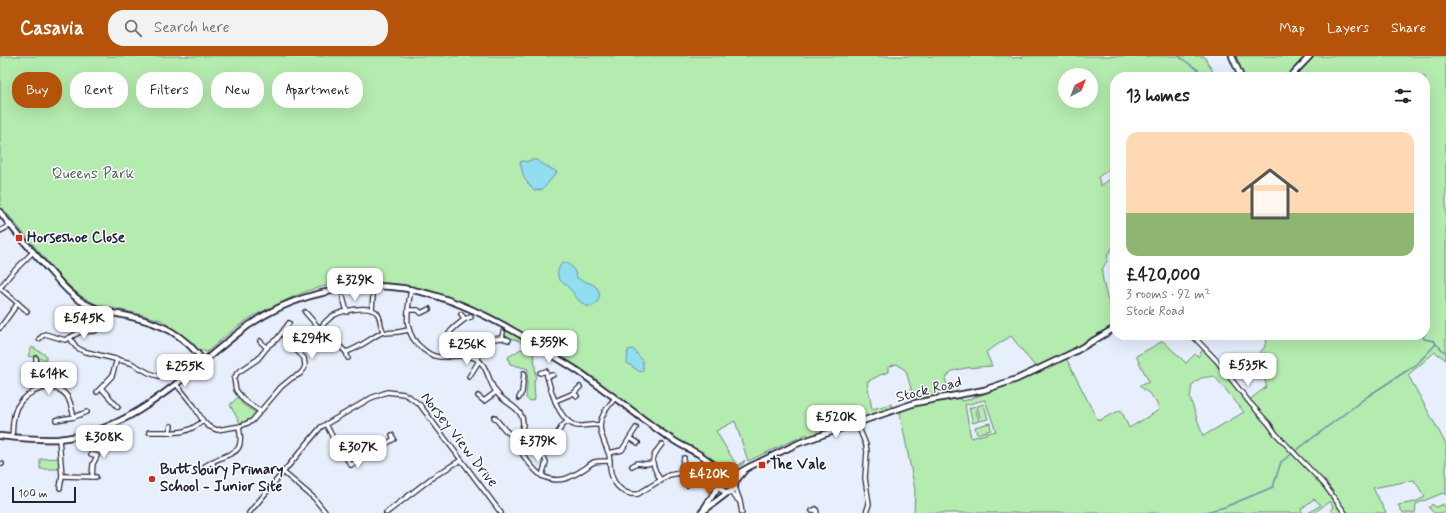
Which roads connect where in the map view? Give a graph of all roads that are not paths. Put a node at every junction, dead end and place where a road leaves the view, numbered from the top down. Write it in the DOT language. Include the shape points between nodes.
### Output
graph roads {
  1 [pos="1232,56"];
  2 [pos="1310,56"];
  3 [pos="1239,72"];
  4 [pos="1295,72"];
  5 [pos="0,212"];
  6 [pos="11,225"];
  7 [pos="0,231"];
  8 [pos="33,252"];
  9 [pos="0,288"];
  10 [pos="410,289"];
  11 [pos="373,296"];
  12 [pos="343,297"];
  13 [pos="18,303"];
  14 [pos="429,309"];
  15 [pos="372,310"];
  16 [pos="408,310"];
  17 [pos="27,311"];
  18 [pos="105,312"];
  19 [pos="305,312"];
  20 [pos="346,312"];
  21 [pos="461,314"];
  22 [pos="471,317"];
  23 [pos="465,319"];
  24 [pos="289,323"];
  25 [pos="0,328"];
  26 [pos="320,328"];
  27 [pos="408,330"];
  28 [pos="1110,331"];
  29 [pos="383,332"];
  30 [pos="502,332"];
  31 [pos="326,334"];
  32 [pos="70,338"];
  33 [pos="502,338"];
  34 [pos="38,339"];
  35 [pos="509,340"];
  36 [pos="1197,340"];
  37 [pos="260,341"];
  38 [pos="336,343"];
  39 [pos="267,348"];
  40 [pos="295,349"];
  41 [pos="346,352"];
  42 [pos="447,356"];
  43 [pos="36,358"];
  44 [pos="348,358"];
  45 [pos="117,359"];
  46 [pos="478,360"];
  47 [pos="204,362"];
  48 [pos="289,372"];
  49 [pos="540,372"];
  50 [pos="524,373"];
  51 [pos="553,375"];
  52 [pos="158,376"];
  53 [pos="548,376"];
  54 [pos="469,377"];
  55 [pos="292,378"];
  56 [pos="176,384"];
  57 [pos="580,387"];
  58 [pos="102,388"];
  59 [pos="40,389"];
  60 [pos="97,392"];
  61 [pos="496,392"];
  62 [pos="574,392"];
  63 [pos="478,396"];
  64 [pos="577,396"];
  65 [pos="519,398"];
  66 [pos="615,398"];
  67 [pos="484,401"];
  68 [pos="555,401"];
  69 [pos="487,405"];
  70 [pos="118,407"];
  71 [pos="260,411"];
  72 [pos="87,412"];
  73 [pos="74,417"];
  74 [pos="494,417"];
  75 [pos="56,420"];
  76 [pos="203,421"];
  77 [pos="568,421"];
  78 [pos="857,423"];
  79 [pos="326,424"];
  80 [pos="600,425"];
  81 [pos="171,426"];
  82 [pos="239,427"];
  83 [pos="636,428"];
  84 [pos="149,432"];
  85 [pos="169,432"];
  86 [pos="557,434"];
  87 [pos="0,436"];
  88 [pos="12,437"];
  89 [pos="630,438"];
  90 [pos="59,439"];
  91 [pos="394,439"];
  92 [pos="520,441"];
  93 [pos="638,443"];
  94 [pos="662,444"];
  95 [pos="540,449"];
  96 [pos="609,452"];
  97 [pos="91,454"];
  98 [pos="684,458"];
  99 [pos="461,460"];
  100 [pos="610,460"];
  101 [pos="710,462"];
  102 [pos="652,463"];
  103 [pos="205,466"];
  104 [pos="632,466"];
  105 [pos="746,468"];
  106 [pos="283,472"];
  107 [pos="680,473"];
  108 [pos="62,476"];
  109 [pos="542,476"];
  110 [pos="729,476"];
  111 [pos="661,481"];
  112 [pos="719,483"];
  113 [pos="735,484"];
  114 [pos="686,485"];
  115 [pos="60,488"];
  116 [pos="728,492"];
  117 [pos="740,501"];
  118 [pos="701,512"];
  119 [pos="249,513"];
  120 [pos="326,513"];
  121 [pos="386,513"];
  122 [pos="501,513"];
  123 [pos="742,513"];
  124 [pos="866,513"];
  125 [pos="1345,513"];
  1 -- 3 [label="street"];
  2 -- 4 [label="street"];
  5 -- 6 [label="street"];
  6 -- 7 [label="street"];
  6 -- 8 [label="street"];
  8 -- 9 [label="street" via="10,274"];
  8 -- 18 [label="street" via="73,296"];
  9 -- 13 [label="street"];
  10 -- 16 [label="street"];
  10 -- 47 [label="street" via="356,287 302,298 261,317"];
  10 -- 66 [label="street" via="460,305 502,325 565,363"];
  11 -- 15 [label="street"];
  12 -- 20 [label="street"];
  13 -- 17 [label="street"];
  13 -- 25 [label="street"];
  14 -- 16 [label="street" via="421,313 418,310"];
  15 -- 20 [label="street" via="362,308"];
  15 -- 29 [label="street" via="380,318"];
  16 -- 27 [label="street"];
  18 -- 32 [label="street" via="101,326 95,331 80,332"];
  18 -- 47 [label="street" via="164,327 185,340"];
  19 -- 26 [label="street"];
  20 -- 26 [label="street" via="333,316"];
  21 -- 23 [label="street"];
  22 -- 23 [label="street"];
  23 -- 42 [label="street" via="448,334"];
  24 -- 39 [label="street"];
  26 -- 31 [label="street"];
  27 -- 29 [label="street"];
  27 -- 42 [label="street" via="415,342 428,353 440,357"];
  28 -- 78 [label="street, Stock Road" via="1074,352 1016,379 984,390 915,403"];
  29 -- 41 [label="street" via="358,348"];
  30 -- 33 [label="street"];
  32 -- 34 [label="street" via="65,340 45,334"];
  32 -- 45 [label="street" via="79,349"];
  33 -- 35 [label="street"];
  33 -- 46 [label="street" via="489,341"];
  36 -- 125 [label="street" via="1292,451 1324,484"];
  37 -- 39 [label="street"];
  38 -- 41 [label="street"];
  39 -- 71 [label="street" via="258,359 237,373 234,379 239,394 253,408"];
  40 -- 55 [label="street" via="304,358 305,365 300,374"];
  41 -- 44 [label="street"];
  42 -- 46 [label="street" via="466,356"];
  43 -- 59 [label="street"];
  45 -- 52 [label="street"];
  45 -- 58 [label="street" via="112,376"];
  46 -- 54 [label="street"];
  46 -- 61 [label="street" via="484,366"];
  47 -- 56 [label="street"];
  48 -- 55 [label="street"];
  49 -- 53 [label="street" via="546,371"];
  50 -- 65 [label="street"];
  51 -- 53 [label="street"];
  53 -- 68 [label="street"];
  55 -- 71 [label="street" via="274,393"];
  56 -- 76 [label="street"];
  56 -- 90 [label="street" via="145,407 117,422"];
  57 -- 62 [label="street"];
  58 -- 60 [label="street"];
  58 -- 70 [label="street"];
  59 -- 73 [label="street" via="62,392 70,401"];
  59 -- 88 [label="street" via="25,397 17,406"];
  61 -- 67 [label="street"];
  61 -- 92 [label="street" via="522,417"];
  62 -- 64 [label="street"];
  62 -- 68 [label="street"];
  63 -- 67 [label="street"];
  66 -- 80 [label="street"];
  66 -- 101 [label="street" via="672,439"];
  67 -- 69 [label="street"];
  68 -- 77 [label="street"];
  71 -- 82 [label="street" via="252,421"];
  72 -- 73 [label="street"];
  73 -- 75 [label="street"];
  74 -- 92 [label="street" via="506,431"];
  76 -- 82 [label="street" via="217,430"];
  76 -- 85 [label="street" via="191,430"];
  77 -- 80 [label="street" via="579,426"];
  77 -- 86 [label="street"];
  78 -- 105 [label="street, Stock Road" via="799,443"];
  78 -- 124 [label="street" via="867,452 865,478 869,504"];
  79 -- 91 [label="street" via="351,465"];
  79 -- 99 [label="street, Norsey View Drive" via="380,394 404,394 420,405"];
  79 -- 106 [label="street, Norsey View Drive" via="316,432"];
  80 -- 96 [label="street"];
  81 -- 85 [label="street"];
  82 -- 103 [label="street" via="241,439 238,449"];
  83 -- 89 [label="street"];
  84 -- 85 [label="street"];
  87 -- 88 [label="street"];
  88 -- 90 [label="street"];
  89 -- 93 [label="street"];
  89 -- 96 [label="street" via="622,450"];
  90 -- 108 [label="street"];
  92 -- 109 [label="street" via="522,453"];
  94 -- 102 [label="street" via="653,455"];
  95 -- 109 [label="street" via="546,462"];
  96 -- 100 [label="street"];
  97 -- 108 [label="street" via="97,456 93,464 94,477"];
  98 -- 107 [label="street"];
  99 -- 121 [label="street"];
  99 -- 122 [label="street, Norsey View Drive"];
  100 -- 109 [label="street" via="594,462 565,480"];
  100 -- 111 [label="street" via="613,477 621,490 627,493 638,494"];
  101 -- 110 [label="street"];
  101 -- 112 [label="street"];
  102 -- 104 [label="street" via="637,462"];
  102 -- 111 [label="street"];
  105 -- 110 [label="street, Stock Road"];
  105 -- 113 [label="street, Stock Road"];
  106 -- 119 [label="street, Norsey View Drive"];
  106 -- 120 [label="street" via="314,498"];
  107 -- 111 [label="street"];
  107 -- 114 [label="street"];
  108 -- 115 [label="street"];
  110 -- 112 [label="street, Stock Road" via="722,477"];
  110 -- 113 [label="street"];
  112 -- 116 [label="street" via="722,490"];
  112 -- 118 [label="street, Stock Road"];
  113 -- 116 [label="street, Stock Road"];
  113 -- 117 [label="street"];
  116 -- 117 [label="street"];
  116 -- 118 [label="street, Stock Road"];
  117 -- 123 [label="street"];
}
